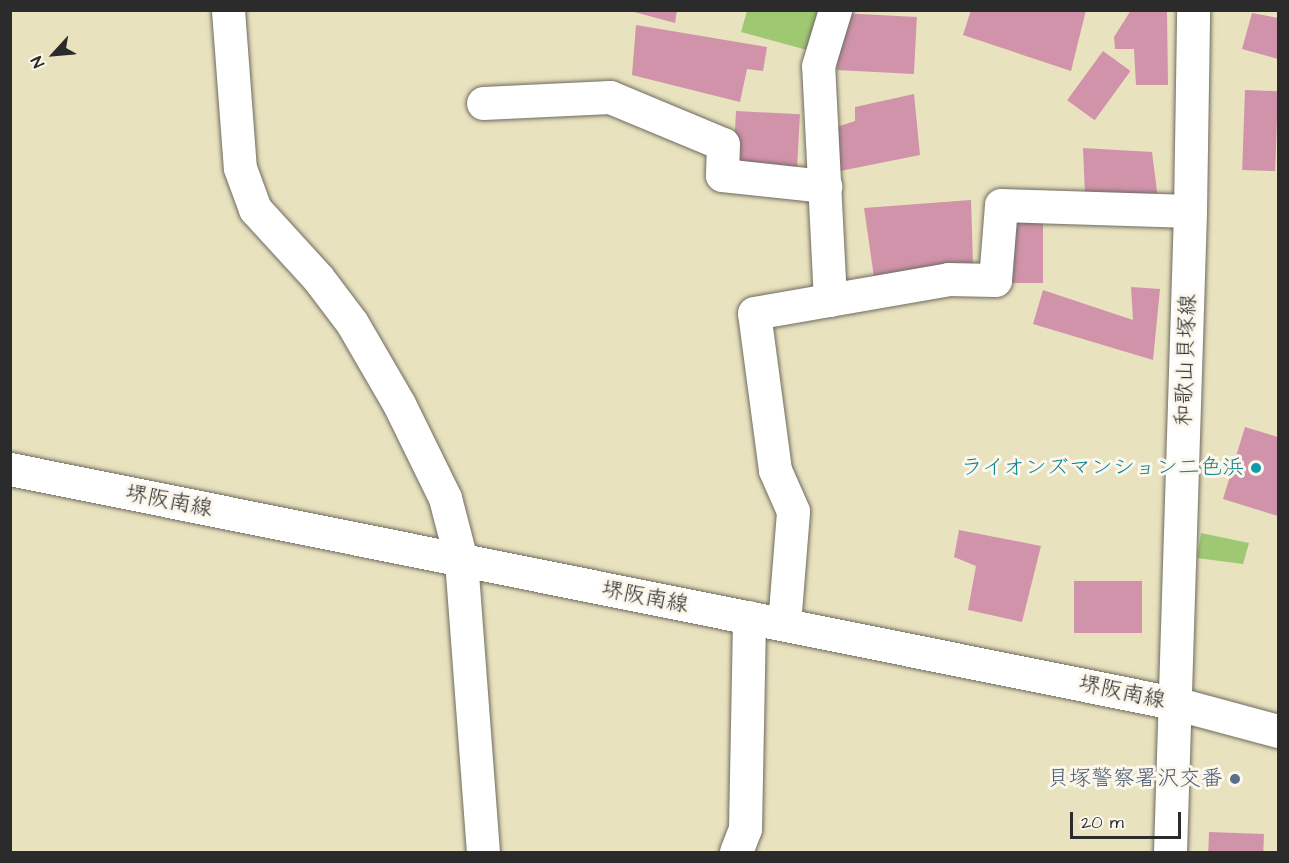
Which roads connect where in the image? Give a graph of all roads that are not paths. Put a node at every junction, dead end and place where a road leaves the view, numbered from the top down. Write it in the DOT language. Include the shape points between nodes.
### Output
graph roads {
  1 [pos="228,10"];
  2 [pos="835,10"];
  3 [pos="1194,10"];
  4 [pos="483,102"];
  5 [pos="825,186"];
  6 [pos="1190,211"];
  7 [pos="830,300"];
  8 [pos="10,469"];
  9 [pos="461,560"];
  10 [pos="749,617"];
  11 [pos="784,624"];
  12 [pos="1174,703"];
  13 [pos="1278,731"];
  14 [pos="483,852"];
  15 [pos="736,852"];
  16 [pos="1170,852"];
  1 -- 9 [label="street" via="240,168 255,209 352,323 399,404 446,498"];
  2 -- 5 [label="street" via="818,66"];
  3 -- 6 [label="street, 和歌山貝塚線"];
  4 -- 5 [label="street" via="610,97 723,144 722,175"];
  5 -- 7 [label="street"];
  6 -- 7 [label="street" via="1001,205 995,280 948,279"];
  6 -- 12 [label="street, 和歌山貝塚線"];
  7 -- 11 [label="street" via="754,313 775,470 793,511"];
  8 -- 9 [label="street, 堺阪南線"];
  9 -- 10 [label="street, 堺阪南線"];
  9 -- 14 [label="street"];
  10 -- 11 [label="street, 堺阪南線"];
  10 -- 15 [label="street" via="745,829"];
  11 -- 12 [label="street, 堺阪南線"];
  12 -- 13 [label="street, 堺阪南線"];
  12 -- 16 [label="street, 和歌山貝塚線"];
}
